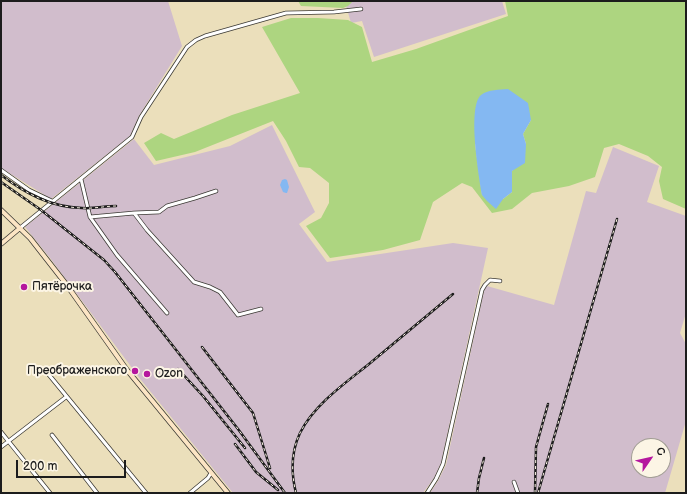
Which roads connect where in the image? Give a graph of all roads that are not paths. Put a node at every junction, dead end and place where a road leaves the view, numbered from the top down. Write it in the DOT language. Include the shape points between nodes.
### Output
graph roads {
  1 [pos="361,9"];
  2 [pos="1,170"];
  3 [pos="81,179"];
  4 [pos="216,191"];
  5 [pos="52,202"];
  6 [pos="1,210"];
  7 [pos="134,212"];
  8 [pos="90,217"];
  9 [pos="20,228"];
  10 [pos="1,244"];
  11 [pos="500,281"];
  12 [pos="261,309"];
  13 [pos="167,313"];
  14 [pos="45,370"];
  15 [pos="66,397"];
  16 [pos="1,432"];
  17 [pos="52,435"];
  18 [pos="8,441"];
  19 [pos="1,447"];
  20 [pos="211,473"];
  21 [pos="514,482"];
  22 [pos="50,493"];
  23 [pos="97,493"];
  24 [pos="146,493"];
  25 [pos="190,493"];
  26 [pos="228,493"];
  27 [pos="427,493"];
  28 [pos="518,493"];
  1 -- 3 [label="street" via="286,13 196,40 188,47 141,117 132,137"];
  2 -- 5 [label="street" via="29,190"];
  3 -- 5 [label="street"];
  3 -- 8 [label="street"];
  4 -- 7 [label="street" via="168,206 159,212"];
  5 -- 9 [label="street"];
  6 -- 9 [label="street"];
  7 -- 8 [label="street"];
  7 -- 12 [label="street" via="146,230 194,282 220,292 238,315"];
  8 -- 13 [label="street" via="117,255"];
  9 -- 10 [label="street"];
  9 -- 20 [label="street" via="66,284 152,402"];
  11 -- 27 [label="street" via="490,280 482,290 443,464"];
  14 -- 15 [label="street"];
  15 -- 18 [label="street"];
  15 -- 24 [label="street"];
  16 -- 18 [label="street"];
  17 -- 23 [label="street"];
  18 -- 19 [label="street"];
  18 -- 22 [label="street"];
  20 -- 25 [label="street"];
  20 -- 26 [label="street"];
  21 -- 28 [label="street"];
}
